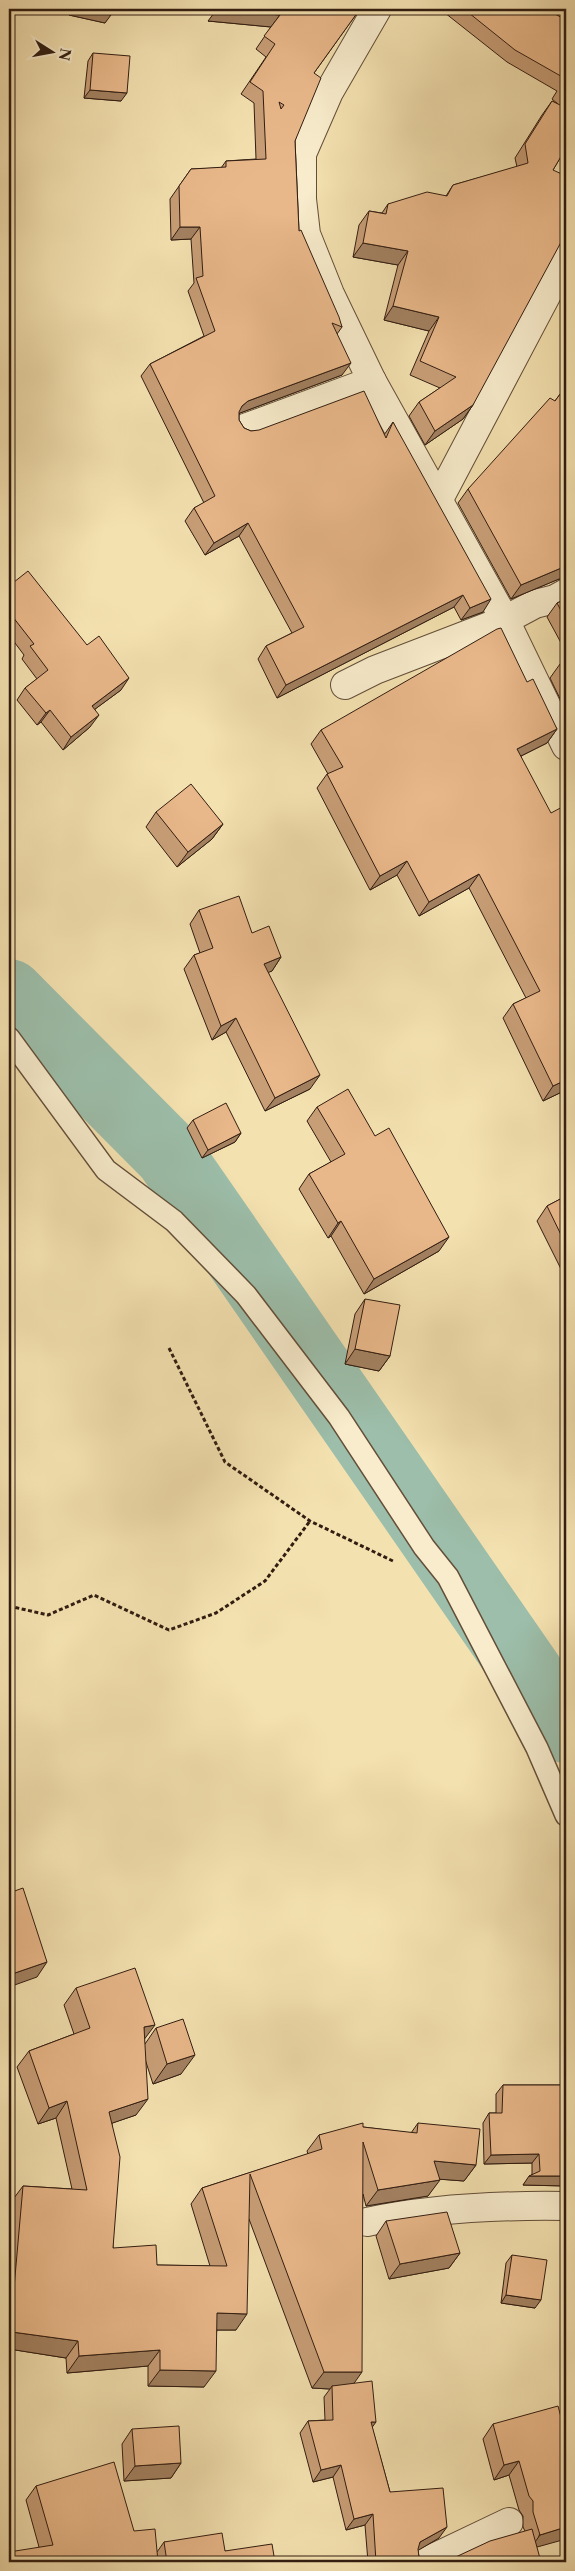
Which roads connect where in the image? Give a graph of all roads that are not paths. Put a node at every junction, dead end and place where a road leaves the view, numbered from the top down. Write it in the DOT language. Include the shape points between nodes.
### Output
graph roads {
  1 [pos="376,9"];
  2 [pos="565,265"];
  3 [pos="372,381"];
  4 [pos="245,428"];
  5 [pos="438,499"];
  6 [pos="566,592"];
  7 [pos="505,620"];
  8 [pos="345,685"];
  9 [pos="566,746"];
  10 [pos="9,1038"];
  11 [pos="566,1815"];
  12 [pos="566,2206"];
  13 [pos="367,2222"];
  14 [pos="509,2522"];
  15 [pos="425,2562"];
  1 -- 3 [label="street" via="329,92 302,154 306,234 330,294"];
  2 -- 5 [label="street"];
  3 -- 4 [label="street"];
  3 -- 5 [label="street"];
  5 -- 7 [label="street"];
  6 -- 7 [label="street"];
  7 -- 8 [label="street" via="375,670"];
  7 -- 9 [label="street"];
  10 -- 11 [label="lane" via="106,1170 174,1221 246,1295 339,1417 424,1547 448,1577 537,1748"];
  12 -- 13 [label="street" via="512,2205 402,2214"];
  14 -- 15 [label="street"];
}
